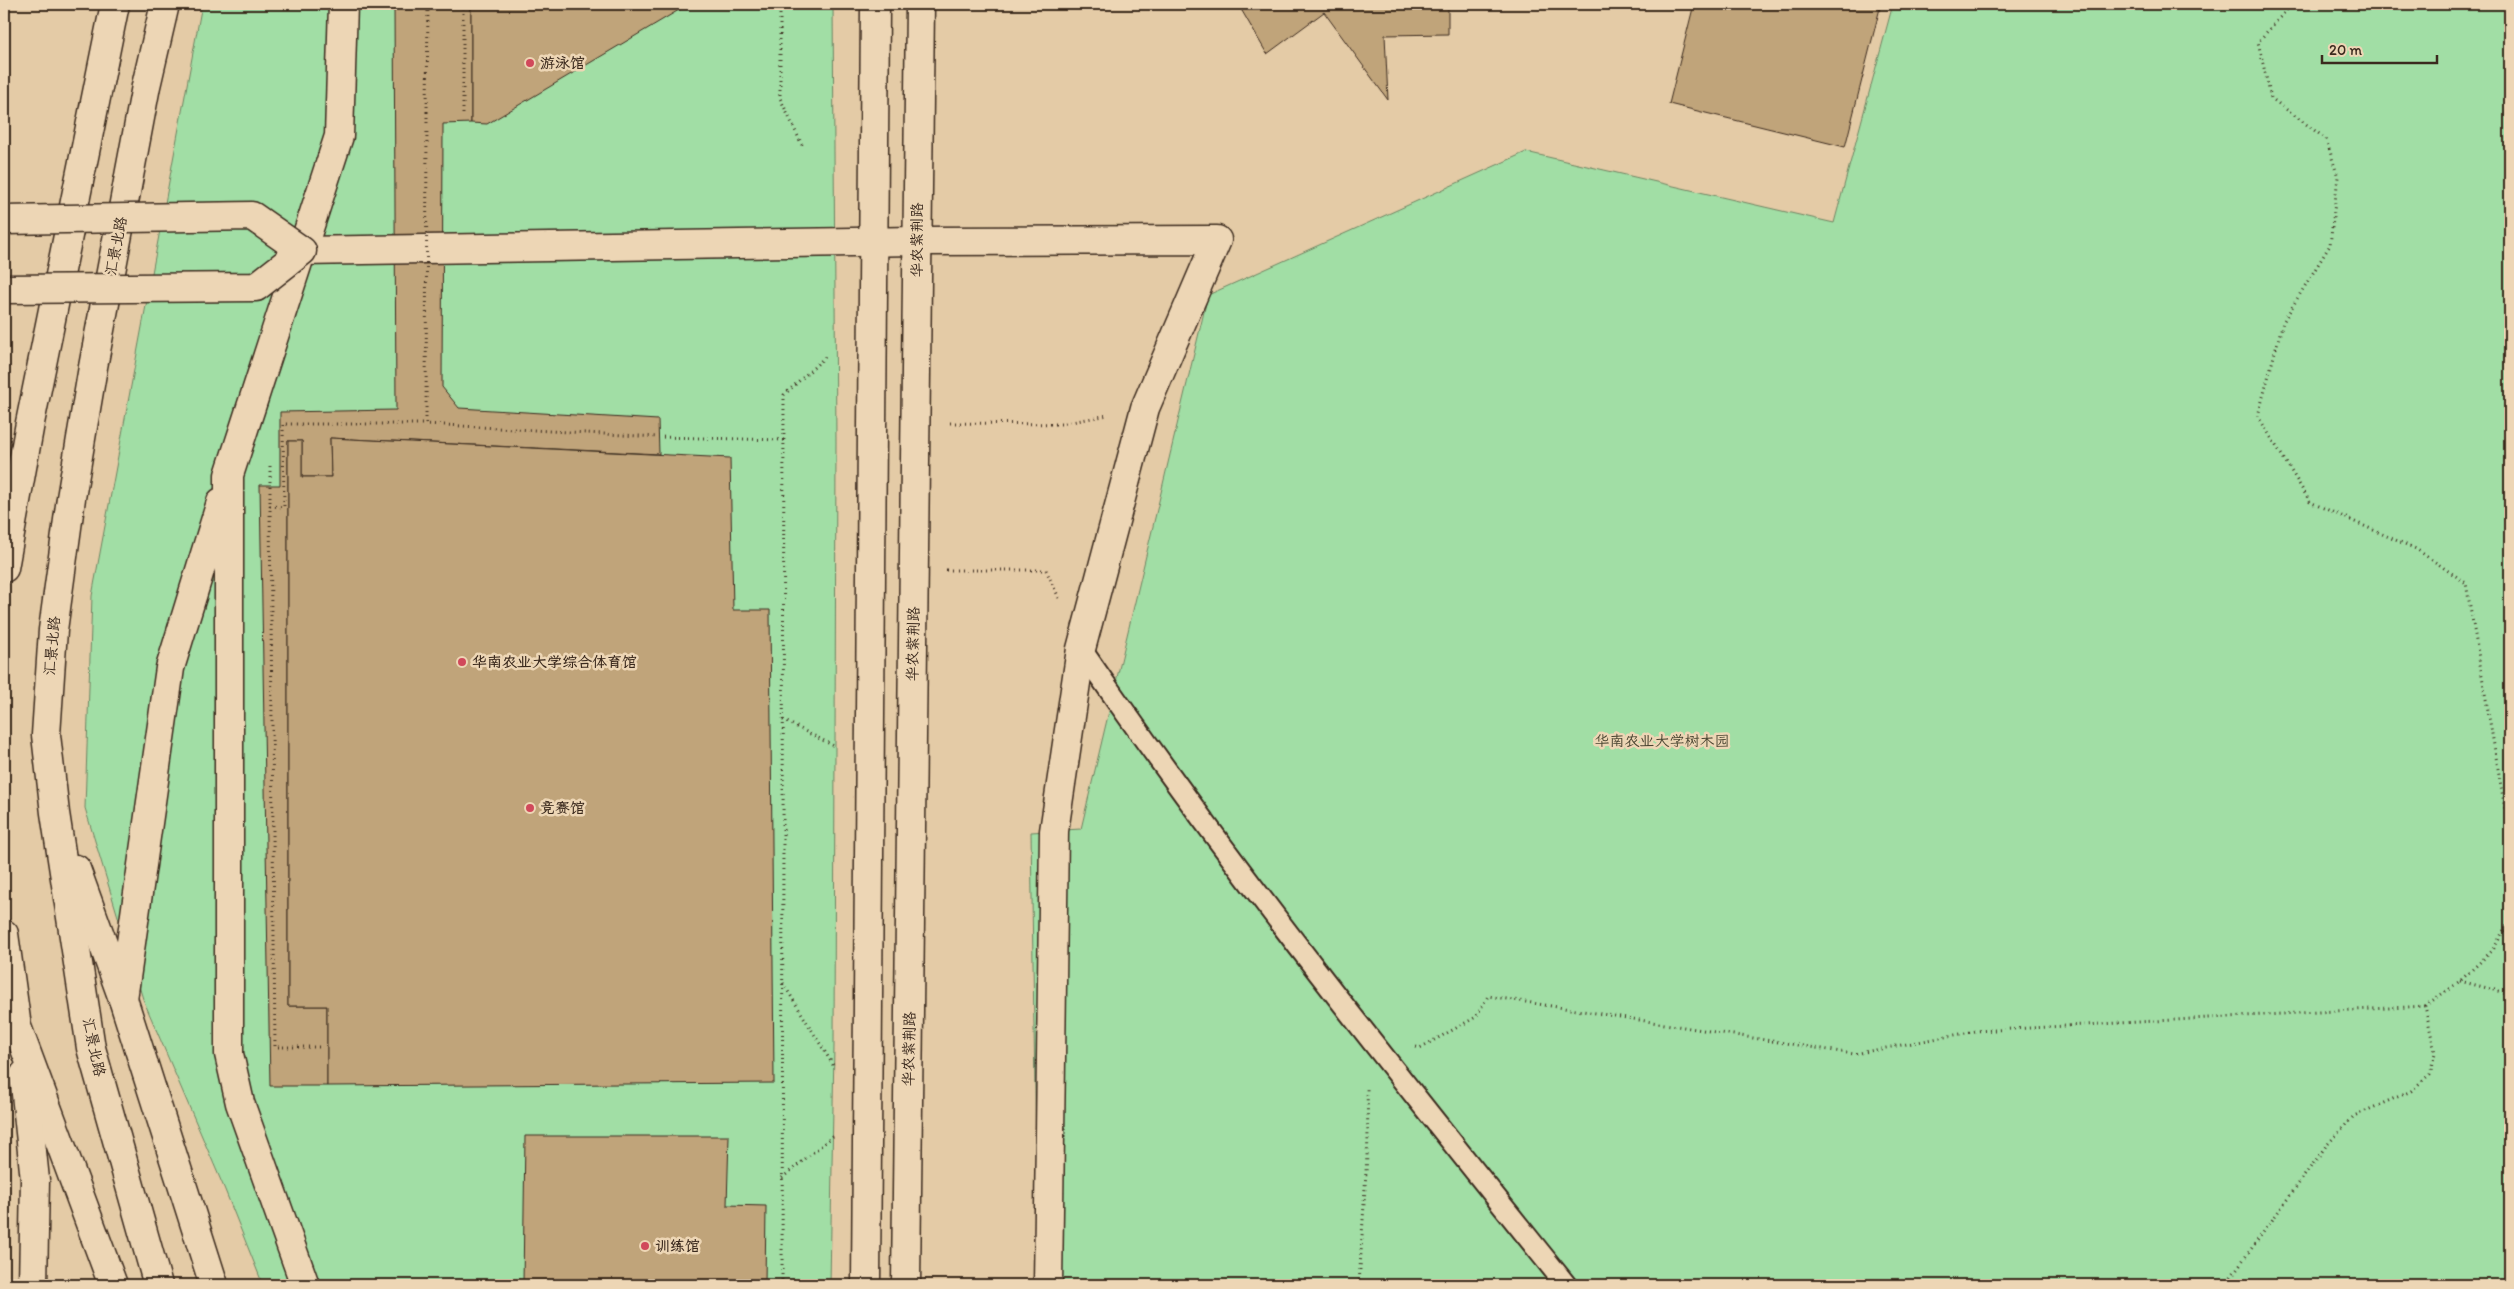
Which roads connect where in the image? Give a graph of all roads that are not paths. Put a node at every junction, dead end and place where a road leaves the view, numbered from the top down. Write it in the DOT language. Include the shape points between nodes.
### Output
graph roads {
  1 [pos="115,4"];
  2 [pos="165,4"];
  3 [pos="343,4"];
  4 [pos="875,4"];
  5 [pos="920,4"];
  6 [pos="4,220"];
  7 [pos="917,241"];
  8 [pos="873,242"];
  9 [pos="302,251"];
  10 [pos="4,289"];
  11 [pos="229,474"];
  12 [pos="4,568"];
  13 [pos="1081,649"];
  14 [pos="55,813"];
  15 [pos="4,934"];
  16 [pos="123,999"];
  17 [pos="17,1027"];
  18 [pos="155,1272"];
  19 [pos="110,1275"];
  20 [pos="34,1282"];
  21 [pos="214,1285"];
  22 [pos="305,1285"];
  23 [pos="866,1285"];
  24 [pos="906,1285"];
  25 [pos="1048,1285"];
  26 [pos="1566,1285"];
  1 -- 12 [label="street" via="30,422"];
  2 -- 14 [label="street, 汇景北路" via="146,86 93,367 52,630 46,735"];
  3 -- 9 [label="street" via="339,136"];
  4 -- 8 [label="street"];
  5 -- 7 [label="street, 华农紫荆路"];
  6 -- 9 [label="street, bridge" via="252,216"];
  7 -- 8 [label="street"];
  7 -- 13 [label="street" via="1217,240 1145,408"];
  7 -- 24 [label="street, 华农紫荆路"];
  8 -- 9 [label="street"];
  8 -- 23 [label="street"];
  9 -- 10 [label="street, bridge" via="256,287"];
  9 -- 11 [label="street"];
  11 -- 16 [label="street" via="170,668"];
  11 -- 22 [label="street" via="229,1054 240,1103"];
  13 -- 25 [label="street" via="1054,830"];
  13 -- 26 [label="lane" via="1161,765 1366,1036"];
  14 -- 16 [label="street"];
  14 -- 18 [label="street, 汇景北路" via="92,1048"];
  15 -- 17 [label="street"];
  16 -- 21 [label="street"];
  17 -- 19 [label="street"];
  17 -- 20 [label="street" via="35,1180"];
}
